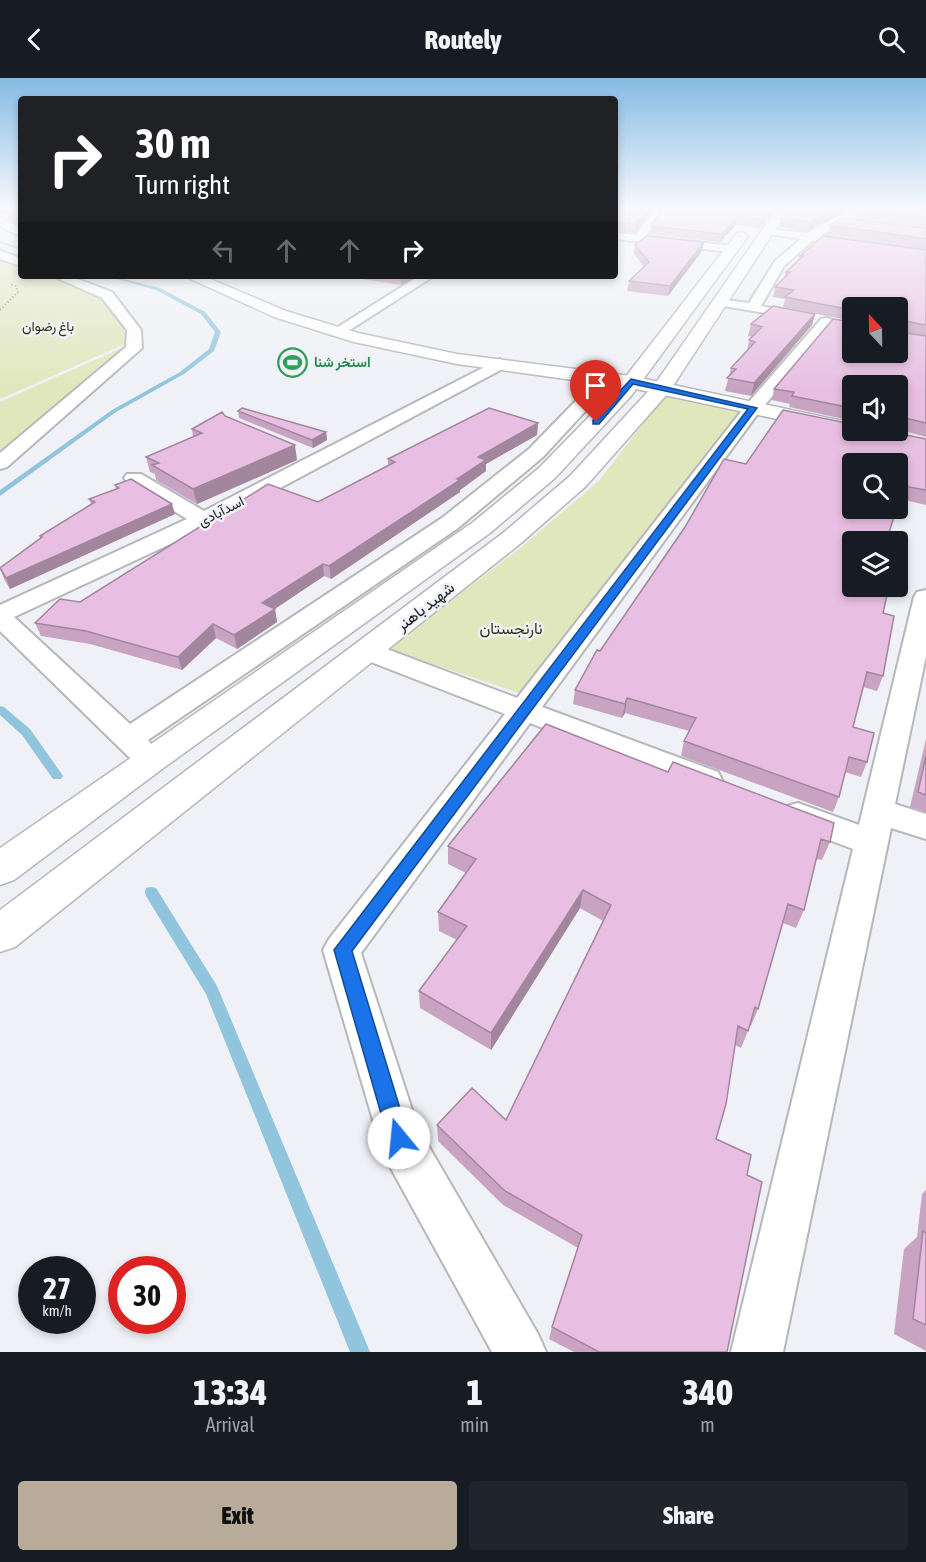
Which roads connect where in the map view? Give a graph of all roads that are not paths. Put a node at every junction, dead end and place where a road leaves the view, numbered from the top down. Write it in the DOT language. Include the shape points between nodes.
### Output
graph roads {
  1 [pos="716,269"];
  2 [pos="741,269"];
  3 [pos="776,269"];
  4 [pos="67,279"];
  5 [pos="198,279"];
  6 [pos="423,279"];
  7 [pos="722,302"];
  8 [pos="753,308"];
  9 [pos="784,314"];
  10 [pos="825,322"];
  11 [pos="337,332"];
  12 [pos="500,363"];
  13 [pos="607,378"];
  14 [pos="631,382"];
  15 [pos="662,388"];
  16 [pos="753,408"];
  17 [pos="842,427"];
  18 [pos="300,451"];
  19 [pos="321,460"];
  20 [pos="0,463"];
  21 [pos="134,478"];
  22 [pos="203,520"];
  23 [pos="926,597"];
  24 [pos="0,616"];
  25 [pos="367,651"];
  26 [pos="522,710"];
  27 [pos="140,749"];
  28 [pos="729,788"];
  29 [pos="772,805"];
  30 [pos="874,827"];
  31 [pos="926,827"];
  32 [pos="3,861"];
  33 [pos="0,934"];
  34 [pos="520,1352"];
  35 [pos="757,1352"];
  1 -- 14 [label="main road, شهید باهنر"];
  2 -- 7 [label="main road, شهید باهنر"];
  3 -- 8 [label="street"];
  4 -- 20 [label="street" via="107,295 134,330 134,348"];
  5 -- 11 [label="main road" via="280,314"];
  6 -- 11 [label="street"];
  7 -- 8 [label="street"];
  7 -- 15 [label="main road, شهید باهنر"];
  8 -- 9 [label="street"];
  10 -- 16 [label="street"];
  11 -- 12 [label="main road" via="457,359"];
  12 -- 13 [label="main road"];
  12 -- 19 [label="street, اسدآبادی"];
  13 -- 14 [label="main road"];
  13 -- 27 [label="street" via="536,453 450,523"];
  14 -- 15 [label="main road"];
  14 -- 27 [label="main road, شهید باهنر" via="583,438 481,528"];
  15 -- 16 [label="main road"];
  15 -- 25 [label="main road, شهید باهنر" via="578,481"];
  16 -- 17 [label="main road"];
  16 -- 26 [label="street"];
  18 -- 19 [label="street"];
  19 -- 22 [label="street, اسدآبادی"];
  21 -- 22 [label="street"];
  22 -- 24 [label="street, اسدآبادی"];
  23 -- 30 [label="street"];
  24 -- 27 [label="street, اسدآبادی"];
  25 -- 26 [label="street"];
  25 -- 33 [label="main road, شهید باهنر"];
  26 -- 28 [label="street"];
  26 -- 34 [label="street" via="342,950 399,1138"];
  27 -- 32 [label="main road, شهید باهنر"];
  29 -- 30 [label="street"];
  30 -- 31 [label="street"];
  30 -- 35 [label="street"];
}
